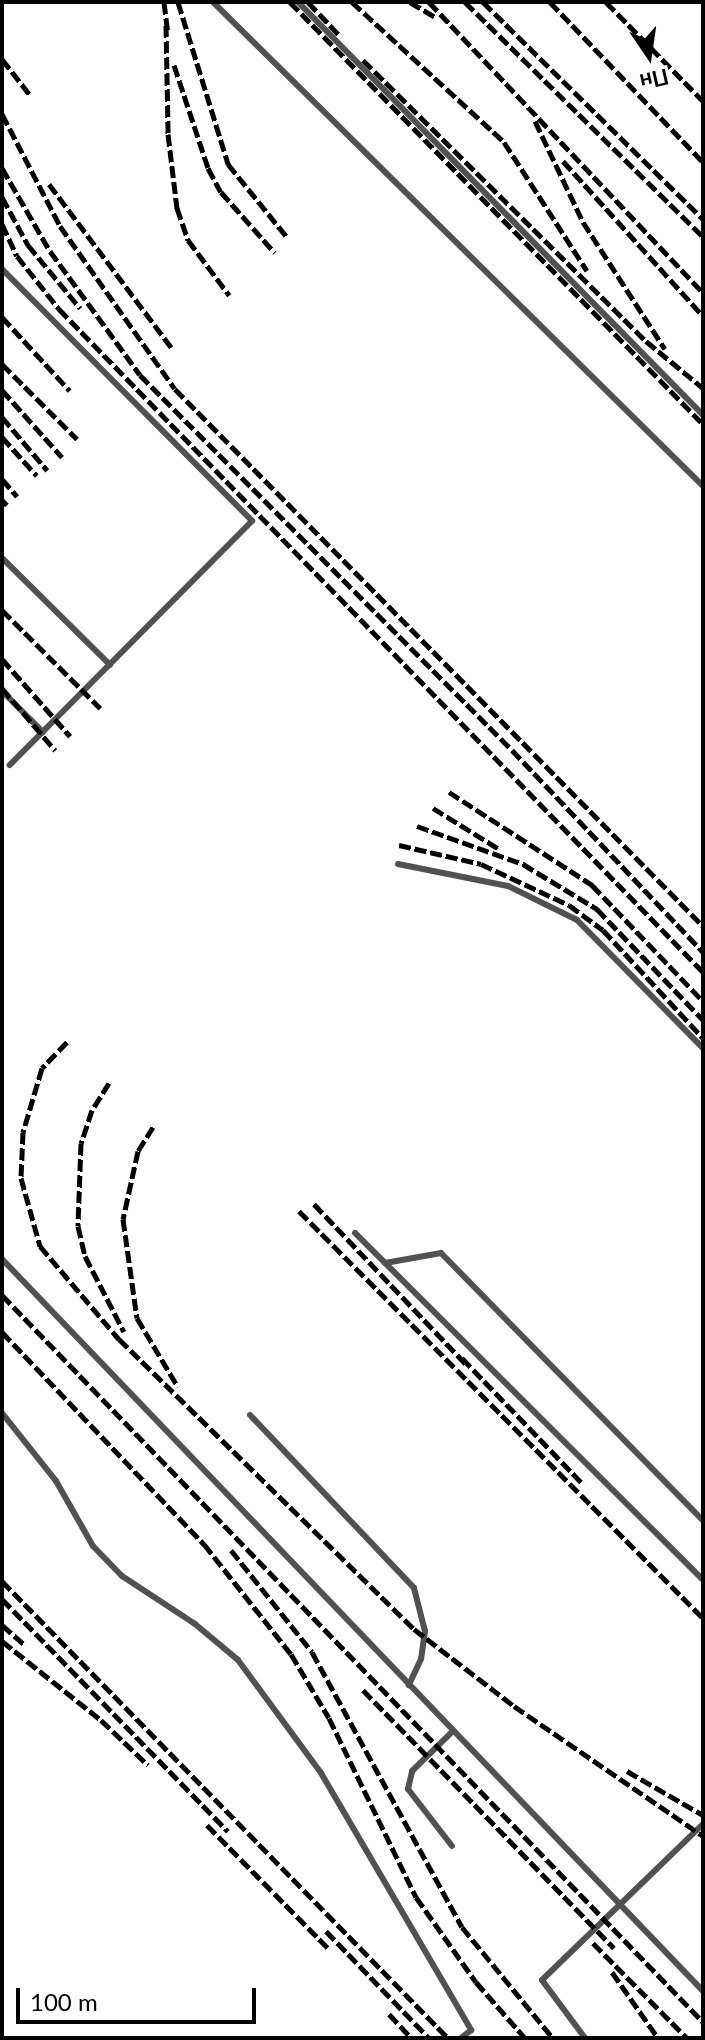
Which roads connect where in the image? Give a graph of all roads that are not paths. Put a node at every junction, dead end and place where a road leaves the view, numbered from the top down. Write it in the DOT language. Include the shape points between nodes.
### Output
graph roads {
  1 [pos="213,2"];
  2 [pos="298,2"];
  3 [pos="2,269"];
  4 [pos="703,415"];
  5 [pos="703,486"];
  6 [pos="2,558"];
  7 [pos="110,665"];
  8 [pos="2,691"];
  9 [pos="43,732"];
  10 [pos="10,765"];
  11 [pos="398,864"];
  12 [pos="703,1048"];
  13 [pos="355,1233"];
  14 [pos="2,1259"];
  15 [pos="385,1263"];
  16 [pos="2,1413"];
  17 [pos="250,1415"];
  18 [pos="703,1521"];
  19 [pos="703,1580"];
  20 [pos="409,1685"];
  21 [pos="453,1731"];
  22 [pos="703,1824"];
  23 [pos="452,1846"];
  24 [pos="619,1905"];
  25 [pos="703,1991"];
  26 [pos="461,2038"];
  27 [pos="585,2038"];
  1 -- 5 [label="lane"];
  2 -- 4 [label="lane"];
  3 -- 7 [label="lane" via="252,521"];
  6 -- 7 [label="lane"];
  7 -- 9 [label="lane"];
  8 -- 9 [label="lane"];
  9 -- 10 [label="lane"];
  11 -- 12 [label="lane" via="508,886 577,920"];
  13 -- 15 [label="lane"];
  14 -- 20 [label="lane"];
  15 -- 18 [label="lane" via="441,1253"];
  15 -- 19 [label="lane"];
  16 -- 26 [label="lane" via="49,1471 93,1546 122,1576 238,1660 321,1773 471,2030"];
  17 -- 20 [label="lane" via="414,1588 425,1631 421,1659"];
  20 -- 21 [label="lane"];
  21 -- 23 [label="lane" via="412,1771 408,1789"];
  21 -- 24 [label="lane"];
  22 -- 24 [label="lane"];
  24 -- 25 [label="lane"];
  24 -- 27 [label="lane" via="542,1980"];
}
